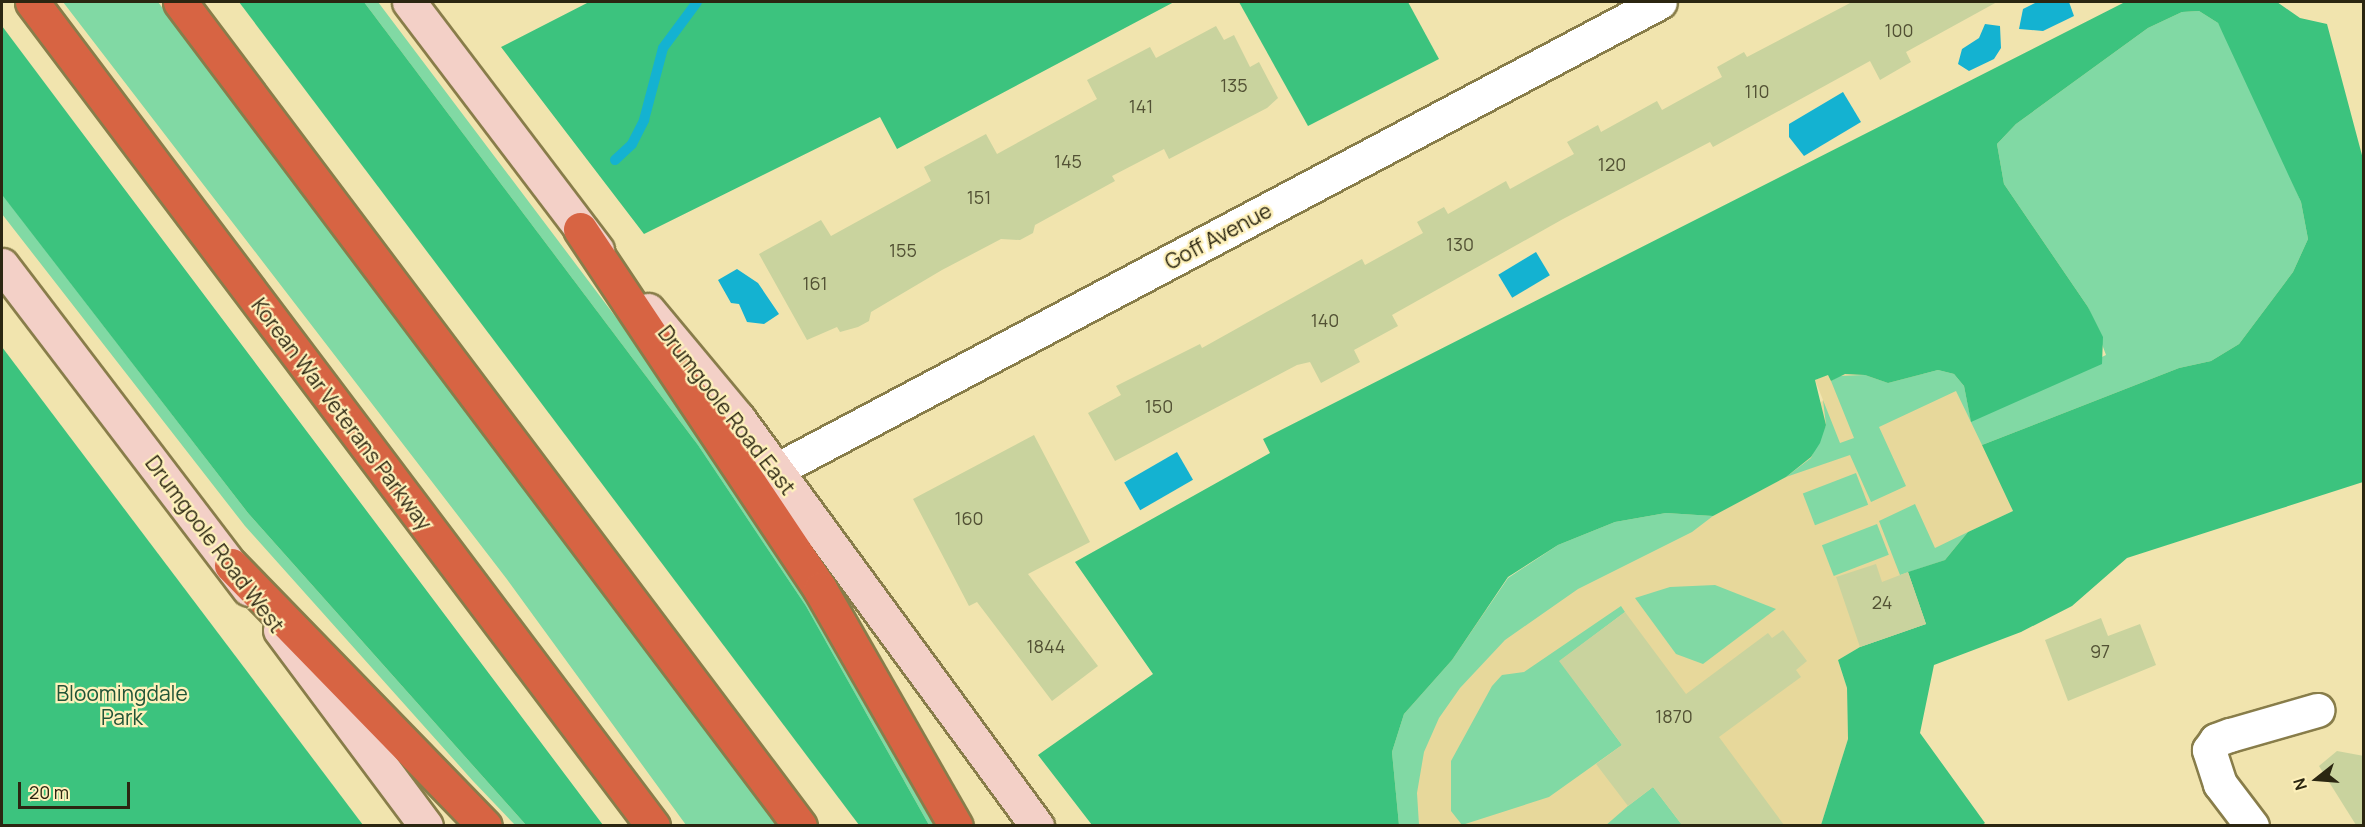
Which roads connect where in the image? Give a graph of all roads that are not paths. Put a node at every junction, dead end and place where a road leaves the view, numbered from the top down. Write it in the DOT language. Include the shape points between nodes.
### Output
graph roads {
  1 [pos="32,2"];
  2 [pos="180,2"];
  3 [pos="409,2"];
  4 [pos="1660,2"];
  5 [pos="580,229"];
  6 [pos="2,265"];
  7 [pos="776,470"];
  8 [pos="231,565"];
  9 [pos="2317,710"];
  10 [pos="426,825"];
  11 [pos="485,825"];
  12 [pos="653,825"];
  13 [pos="800,825"];
  14 [pos="956,825"];
  15 [pos="1037,825"];
  16 [pos="2252,825"];
  1 -- 12 [label="highway, Korean War Veterans Parkway"];
  2 -- 13 [label="highway"];
  3 -- 5 [label="street, Drumgoole Road East"];
  4 -- 7 [label="street, Goff Avenue"];
  5 -- 7 [label="street, Drumgoole Road East" via="738,418"];
  5 -- 14 [label="highway" via="820,589"];
  6 -- 8 [label="street, Drumgoole Road West"];
  7 -- 15 [label="street, Drumgoole Road East"];
  8 -- 10 [label="street, Drumgoole Road West"];
  8 -- 11 [label="highway"];
  9 -- 16 [label="street" via="2216,740 2210,750 2220,784"];
}
